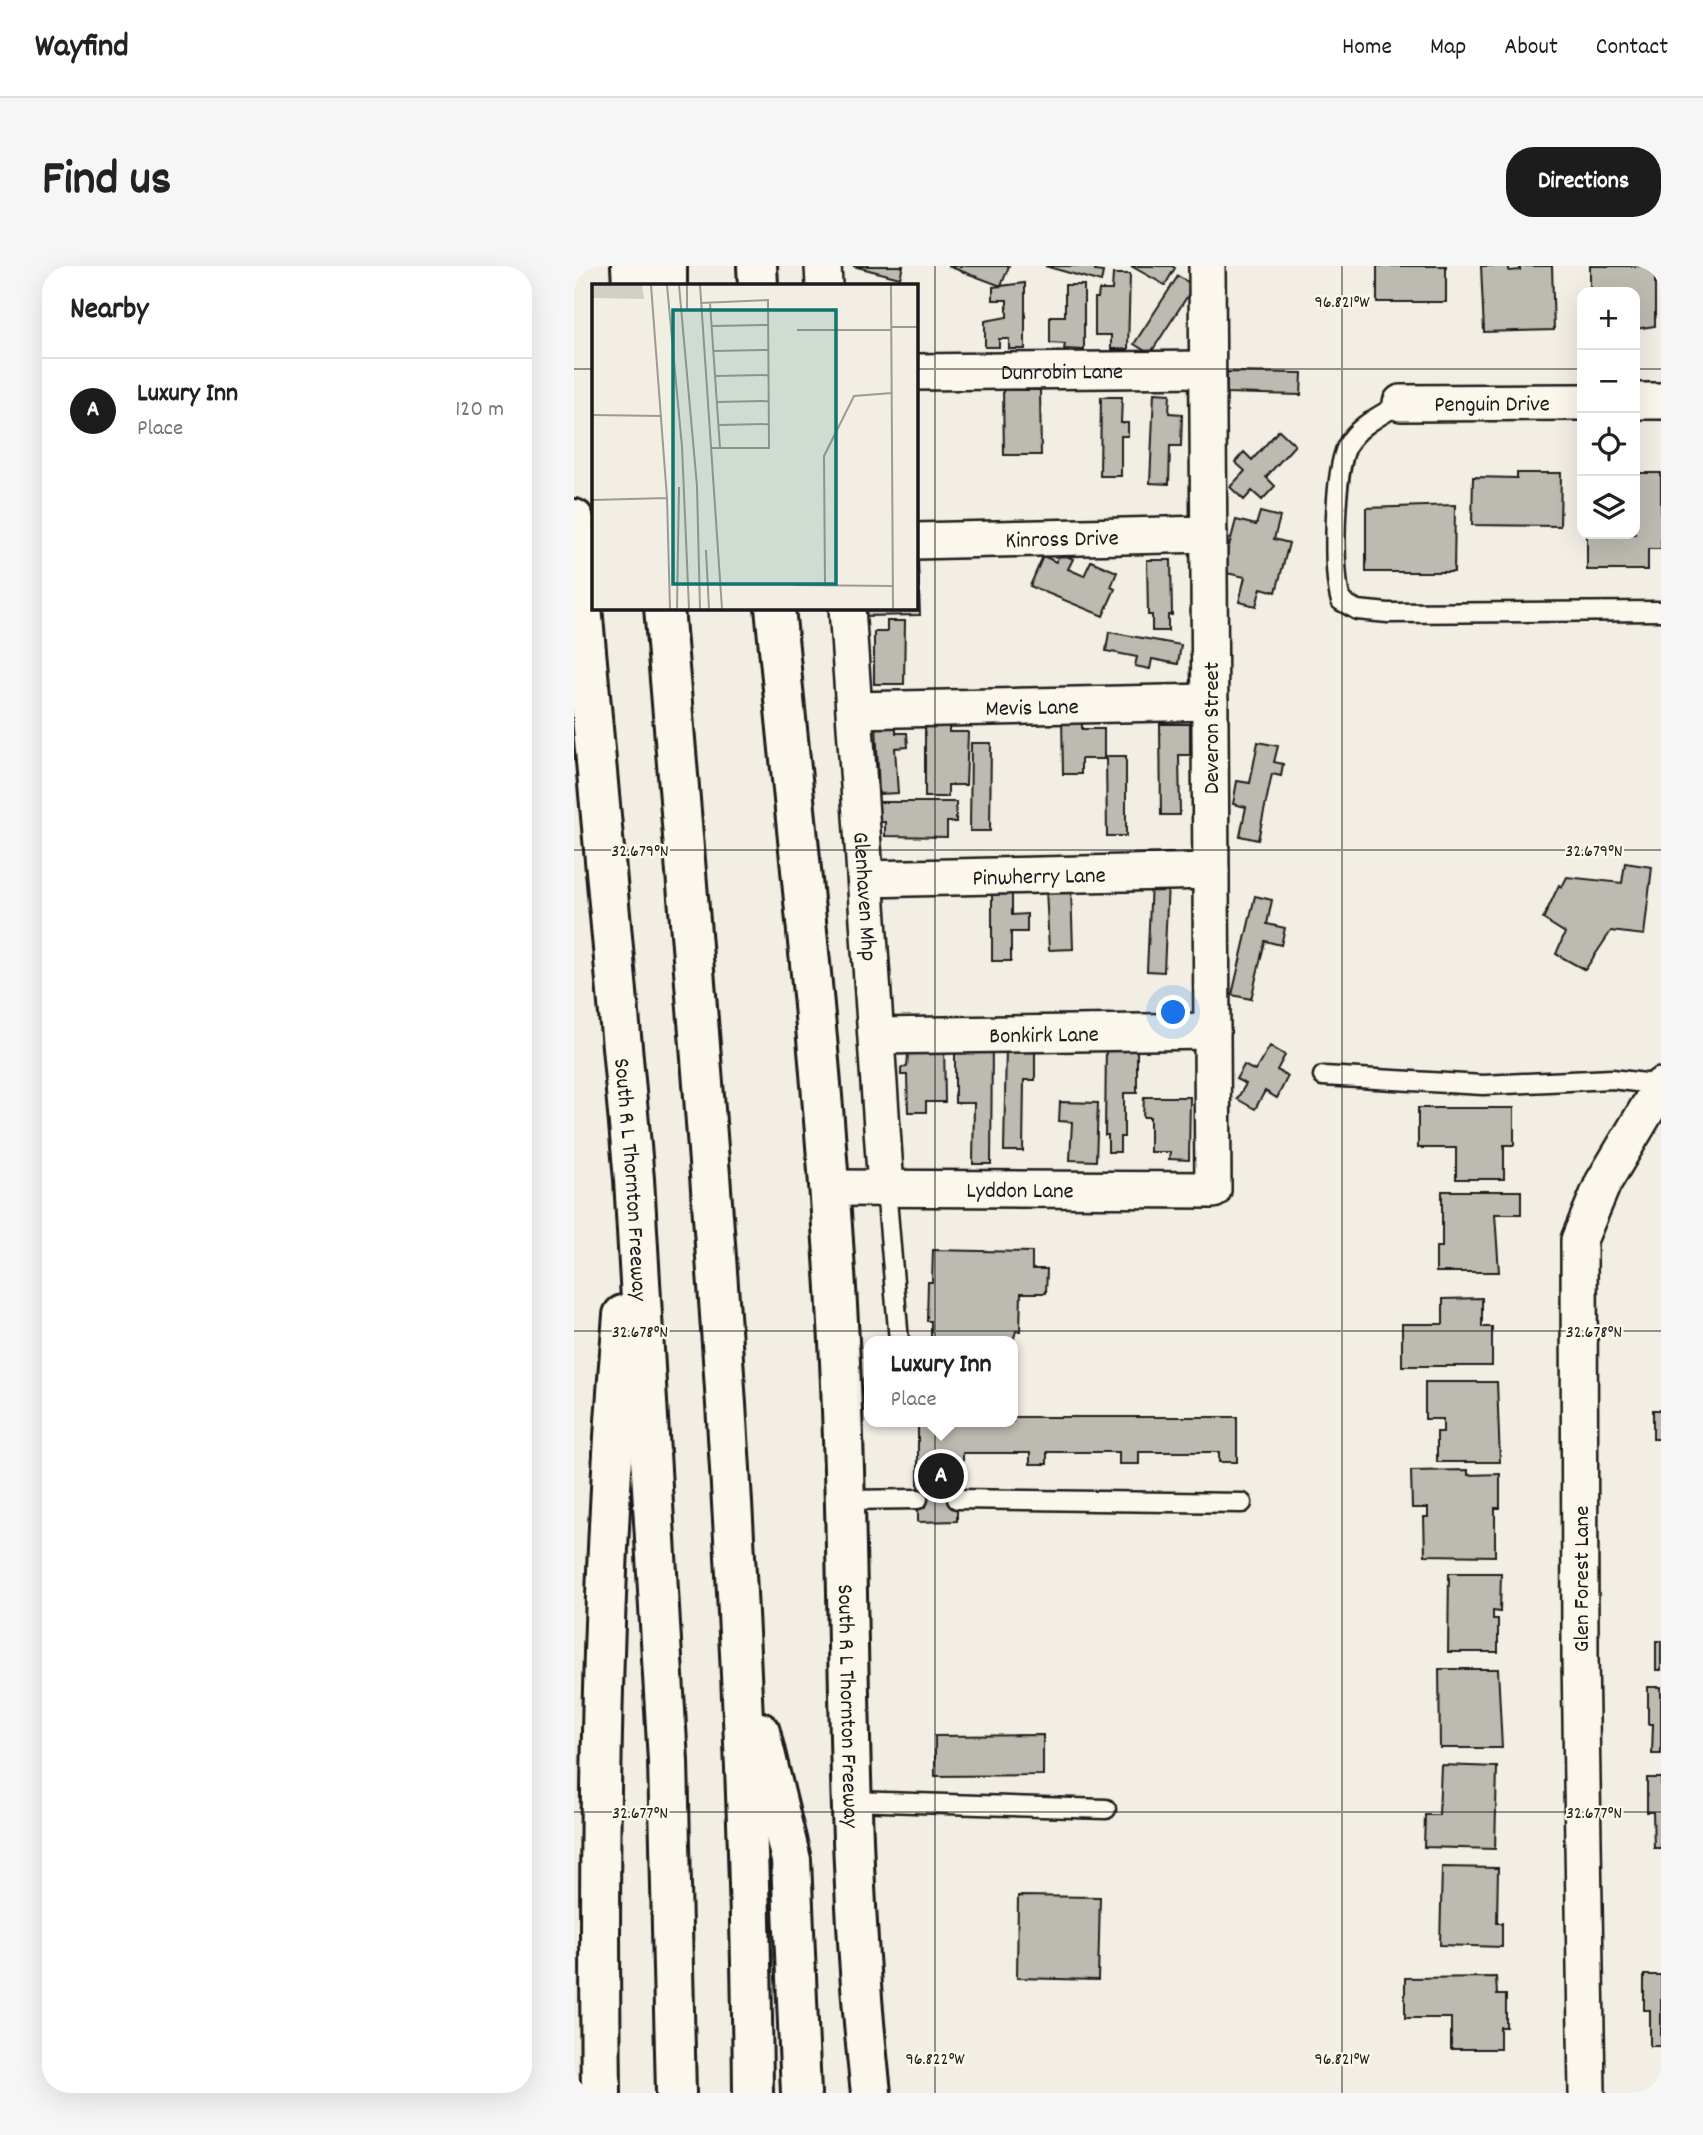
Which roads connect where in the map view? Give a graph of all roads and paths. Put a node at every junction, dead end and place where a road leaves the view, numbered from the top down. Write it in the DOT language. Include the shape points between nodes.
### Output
graph roads {
  1 [pos="631,266"];
  2 [pos="667,266"];
  3 [pos="757,266"];
  4 [pos="822,266"];
  5 [pos="1207,266"];
  6 [pos="632,284"];
  7 [pos="667,284"];
  8 [pos="758,284"];
  9 [pos="824,284"];
  10 [pos="1207,369"];
  11 [pos="917,372"];
  12 [pos="1640,401"];
  13 [pos="1661,401"];
  14 [pos="1577,402"];
  15 [pos="1401,403"];
  16 [pos="574,519"];
  17 [pos="1209,534"];
  18 [pos="917,541"];
  19 [pos="664,609"];
  20 [pos="775,609"];
  21 [pos="847,609"];
  22 [pos="1661,611"];
  23 [pos="1210,702"];
  24 [pos="855,710"];
  25 [pos="1211,872"];
  26 [pos="867,879"];
  27 [pos="1212,1031"];
  28 [pos="878,1036"];
  29 [pos="1322,1076"];
  30 [pos="1661,1085"];
  31 [pos="634,1179"];
  32 [pos="828,1188"];
  33 [pos="886,1188"];
  34 [pos="1213,1191"];
  35 [pos="899,1336"];
  36 [pos="918,1499"];
  37 [pos="957,1499"];
  38 [pos="846,1500"];
  39 [pos="1242,1503"];
  40 [pos="741,1656"];
  41 [pos="852,1801"];
  42 [pos="1106,1809"];
  43 [pos="601,2093"];
  44 [pos="676,2093"];
  45 [pos="753,2093"];
  46 [pos="802,2093"];
  47 [pos="871,2093"];
  48 [pos="1587,2093"];
  1 -- 6 [label="main road"];
  2 -- 7 [label="main road"];
  3 -- 8 [label="main road"];
  4 -- 9 [label="street"];
  5 -- 10 [label="street, Deveron Street"];
  10 -- 11 [label="street, Dunrobin Lane"];
  10 -- 17 [label="street, Deveron Street"];
  12 -- 13 [label="street"];
  14 -- 15 [label="street, Penguin Drive"];
  15 -- 22 [label="lane" via="1362,427 1347,446 1339,472 1336,583 1341,601 1357,610 1388,613"];
  16 -- 31 [label="main road, South R L Thornton Freeway"];
  17 -- 18 [label="street, Kinross Drive"];
  17 -- 23 [label="street, Deveron Street"];
  19 -- 40 [label="main road" via="717,1234"];
  20 -- 32 [label="main road, South R L Thornton Freeway"];
  21 -- 24 [label="street, Glenhaven Mhp"];
  23 -- 24 [label="street, Mevis Lane"];
  23 -- 25 [label="street, Deveron Street"];
  24 -- 26 [label="street, Glenhaven Mhp"];
  25 -- 26 [label="street, Pinwherry Lane"];
  25 -- 27 [label="street, Deveron Street"];
  26 -- 28 [label="street, Glenhaven Mhp"];
  27 -- 28 [label="street, Bonkirk Lane"];
  27 -- 34 [label="street, Deveron Street"];
  28 -- 33 [label="street, Glenhaven Mhp"];
  29 -- 30 [label="lane" via="1483,1085 1612,1079"];
  30 -- 48 [label="street, Glen Forest Lane" via="1603,1183 1579,1240"];
  31 -- 43 [label="main road" via="614,1415 600,1846"];
  31 -- 44 [label="main road, South R L Thornton Freeway" via="668,1761"];
  32 -- 33 [label="street, Lyddon Lane"];
  32 -- 38 [label="main road, South R L Thornton Freeway"];
  33 -- 34 [label="street, Lyddon Lane"];
  33 -- 35 [label="lane"];
  36 -- 38 [label="lane"];
  37 -- 39 [label="lane"];
  38 -- 41 [label="main road, South R L Thornton Freeway"];
  40 -- 45 [label="main road"];
  40 -- 46 [label="main road" via="792,1860"];
  41 -- 42 [label="lane"];
  41 -- 47 [label="main road, South R L Thornton Freeway" via="858,1980"];
}
